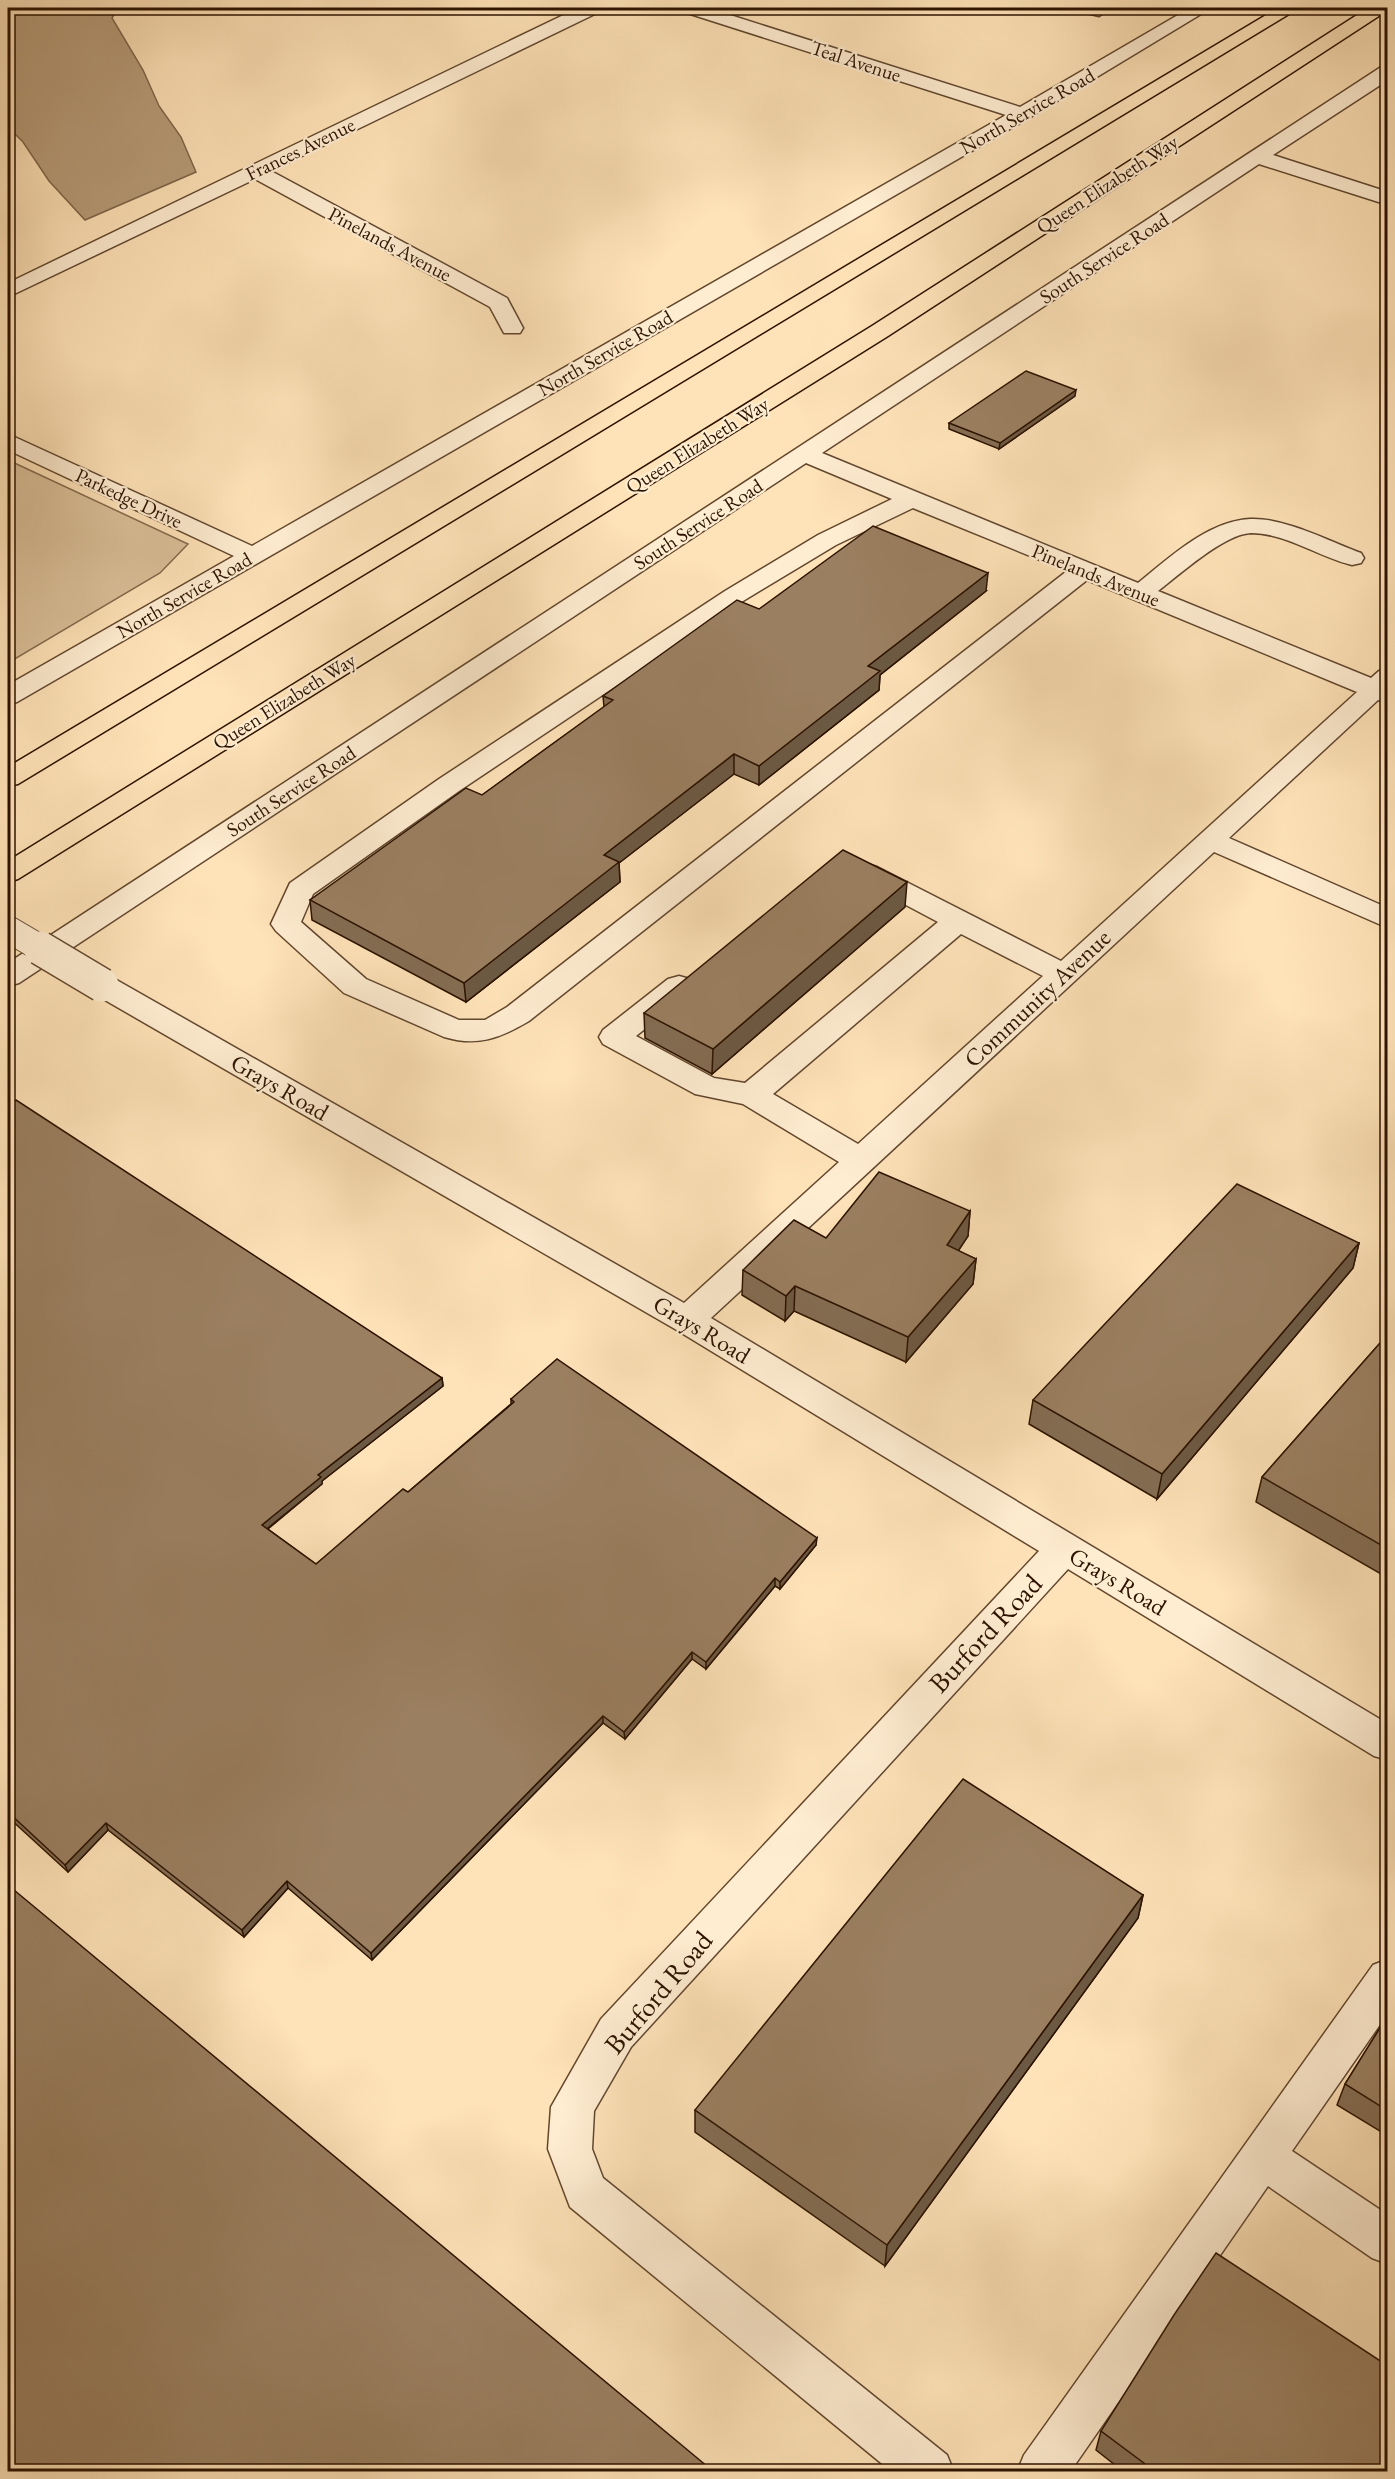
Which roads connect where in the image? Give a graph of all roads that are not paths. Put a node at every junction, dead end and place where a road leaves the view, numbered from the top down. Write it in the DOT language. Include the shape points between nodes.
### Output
graph roads {
  1 [pos="592,8"];
  2 [pos="691,8"];
  3 [pos="1202,8"];
  4 [pos="1290,8"];
  5 [pos="1380,8"];
  6 [pos="1388,71"];
  7 [pos="1022,114"];
  8 [pos="1257,157"];
  9 [pos="256,171"];
  10 [pos="1388,199"];
  11 [pos="8,291"];
  12 [pos="512,328"];
  13 [pos="8,441"];
  14 [pos="804,454"];
  15 [pos="912,499"];
  16 [pos="251,555"];
  17 [pos="1352,558"];
  18 [pos="1084,570"];
  19 [pos="1140,593"];
  20 [pos="1383,687"];
  21 [pos="8,696"];
  22 [pos="8,778"];
  23 [pos="1208,839"];
  24 [pos="840,860"];
  25 [pos="8,873"];
  26 [pos="1388,919"];
  27 [pos="958,921"];
  28 [pos="8,929"];
  29 [pos="699,970"];
  30 [pos="1063,974"];
  31 [pos="8,976"];
  32 [pos="751,1095"];
  33 [pos="860,1160"];
  34 [pos="687,1320"];
  35 [pos="1064,1548"];
  36 [pos="1388,1744"];
  37 [pos="1388,1978"];
  38 [pos="1262,2156"];
  39 [pos="1388,2242"];
  40 [pos="930,2472"];
  41 [pos="1041,2472"];
  1 -- 9 [label="street, Frances Avenue"];
  2 -- 7 [label="street, Teal Avenue"];
  3 -- 7 [label="street, North Service Road"];
  4 -- 22 [label="highway"];
  5 -- 25 [label="highway, Queen Elizabeth Way" via="880,331"];
  6 -- 8 [label="street, South Service Road"];
  7 -- 16 [label="street, North Service Road"];
  8 -- 10 [label="street"];
  8 -- 14 [label="street, South Service Road"];
  9 -- 11 [label="street, Frances Avenue"];
  9 -- 12 [label="street, Pinelands Avenue" via="499,303"];
  13 -- 16 [label="street, Parkedge Drive"];
  14 -- 15 [label="street, Pinelands Avenue"];
  14 -- 31 [label="street, South Service Road"];
  15 -- 18 [label="street, Pinelands Avenue"];
  15 -- 18 [label="street" via="827,540 734,596 449,785 300,889 286,924 355,986 456,1030 491,1030 518,1014"];
  16 -- 21 [label="street, North Service Road"];
  17 -- 19 [label="street" via="1263,527 1247,526 1213,539"];
  18 -- 19 [label="street, Pinelands Avenue"];
  19 -- 20 [label="street, Pinelands Avenue"];
  20 -- 23 [label="street, Community Avenue"];
  23 -- 26 [label="street"];
  23 -- 30 [label="street, Community Avenue"];
  24 -- 27 [label="street"];
  27 -- 30 [label="street"];
  27 -- 32 [label="street"];
  28 -- 34 [label="street, Grays Road, bridge"];
  29 -- 32 [label="street" via="614,1037 706,1087"];
  30 -- 33 [label="street, Community Avenue"];
  32 -- 33 [label="street"];
  33 -- 34 [label="street, Community Avenue"];
  34 -- 35 [label="street, Grays Road"];
  35 -- 36 [label="street, Grays Road"];
  35 -- 40 [label="street, Burford Road" via="616,2033 573,2107 570,2149 586,2192"];
  37 -- 38 [label="street"];
  38 -- 39 [label="street"];
  38 -- 41 [label="street"];
}
